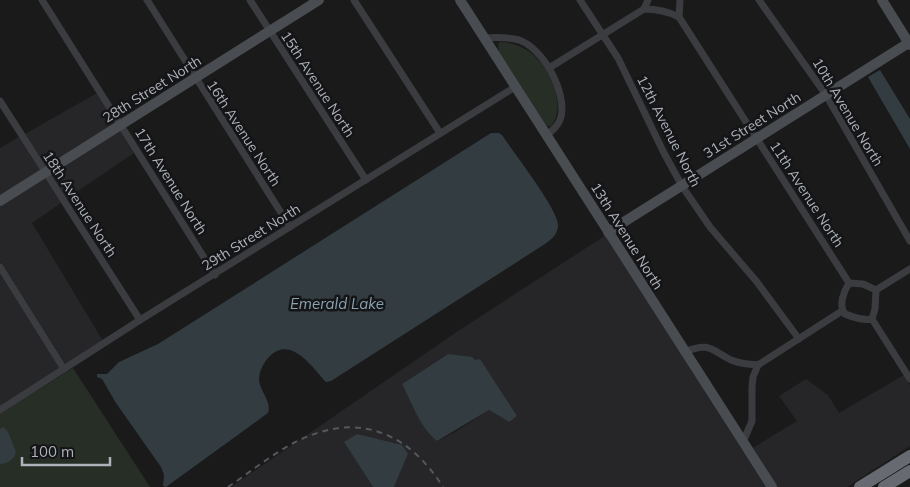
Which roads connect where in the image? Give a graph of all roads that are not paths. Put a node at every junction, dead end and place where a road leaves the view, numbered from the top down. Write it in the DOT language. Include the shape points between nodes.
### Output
graph roads {
  1 [pos="42,0"];
  2 [pos="147,0"];
  3 [pos="250,0"];
  4 [pos="320,0"];
  5 [pos="354,0"];
  6 [pos="460,0"];
  7 [pos="580,0"];
  8 [pos="648,0"];
  9 [pos="680,0"];
  10 [pos="759,0"];
  11 [pos="882,0"];
  12 [pos="644,9"];
  13 [pos="679,17"];
  14 [pos="270,31"];
  15 [pos="603,34"];
  16 [pos="484,38"];
  17 [pos="910,43"];
  18 [pos="549,68"];
  19 [pos="195,78"];
  20 [pos="515,87"];
  21 [pos="826,95"];
  22 [pos="0,102"];
  23 [pos="121,125"];
  24 [pos="440,134"];
  25 [pos="547,136"];
  26 [pos="757,138"];
  27 [pos="46,173"];
  28 [pos="366,180"];
  29 [pos="682,186"];
  30 [pos="0,202"];
  31 [pos="290,227"];
  32 [pos="608,232"];
  33 [pos="910,241"];
  34 [pos="0,267"];
  35 [pos="910,269"];
  36 [pos="215,275"];
  37 [pos="850,283"];
  38 [pos="876,290"];
  39 [pos="842,311"];
  40 [pos="872,319"];
  41 [pos="140,320"];
  42 [pos="799,339"];
  43 [pos="684,352"];
  44 [pos="758,365"];
  45 [pos="64,368"];
  46 [pos="910,379"];
  47 [pos="0,410"];
  48 [pos="743,442"];
  49 [pos="910,456"];
  50 [pos="910,470"];
  51 [pos="869,485"];
  52 [pos="772,487"];
  53 [pos="884,487"];
  1 -- 23 [label="street, 17th Avenue North"];
  2 -- 19 [label="street, 16th Avenue North"];
  3 -- 14 [label="street, 15th Avenue North"];
  4 -- 14 [label="street, 28th Street North"];
  5 -- 24 [label="street"];
  6 -- 16 [label="street, 13th Avenue North"];
  7 -- 15 [label="street, 12th Avenue North"];
  8 -- 12 [label="street"];
  9 -- 13 [label="street"];
  10 -- 21 [label="street, 10th Avenue North"];
  11 -- 17 [label="street"];
  12 -- 13 [label="street" via="669,12"];
  12 -- 15 [label="street"];
  13 -- 26 [label="street, 11th Avenue North"];
  14 -- 19 [label="street, 28th Street North"];
  14 -- 28 [label="street, 15th Avenue North"];
  15 -- 18 [label="street"];
  15 -- 29 [label="street, 12th Avenue North"];
  16 -- 18 [label="street" via="520,41 532,48"];
  16 -- 20 [label="street, 13th Avenue North"];
  17 -- 21 [label="street, 31st Street North"];
  18 -- 25 [label="street" via="562,110 556,128"];
  19 -- 23 [label="street, 28th Street North"];
  19 -- 31 [label="street, 16th Avenue North"];
  20 -- 24 [label="street, 29th Street North"];
  20 -- 25 [label="street, 13th Avenue North"];
  21 -- 26 [label="street, 31st Street North"];
  21 -- 33 [label="street, 10th Avenue North"];
  22 -- 27 [label="street, 18th Avenue North"];
  23 -- 27 [label="street, 28th Street North"];
  23 -- 36 [label="street, 17th Avenue North"];
  24 -- 28 [label="street, 29th Street North"];
  25 -- 32 [label="street, 13th Avenue North"];
  26 -- 29 [label="street, 31st Street North"];
  26 -- 37 [label="street, 11th Avenue North"];
  27 -- 30 [label="street, 28th Street North"];
  27 -- 41 [label="street, 18th Avenue North"];
  28 -- 31 [label="street, 29th Street North"];
  29 -- 32 [label="street, 31st Street North"];
  29 -- 42 [label="street, 12th Avenue North" via="710,227 757,282"];
  31 -- 36 [label="street, 29th Street North"];
  32 -- 43 [label="street, 13th Avenue North"];
  34 -- 45 [label="street"];
  35 -- 38 [label="street"];
  36 -- 41 [label="street, 29th Street North"];
  37 -- 38 [label="street"];
  37 -- 39 [label="street" via="843,298"];
  38 -- 40 [label="street"];
  39 -- 40 [label="street" via="863,320"];
  39 -- 42 [label="street"];
  40 -- 46 [label="street"];
  41 -- 45 [label="street, 29th Street North"];
  42 -- 44 [label="street"];
  43 -- 44 [label="street" via="700,346 733,361"];
  43 -- 48 [label="street, 13th Avenue North"];
  44 -- 48 [label="street" via="752,387 752,421"];
  45 -- 47 [label="street, 29th Street North"];
  48 -- 52 [label="street, 13th Avenue North"];
  49 -- 51 [label="highway"];
  50 -- 53 [label="highway"];
}
